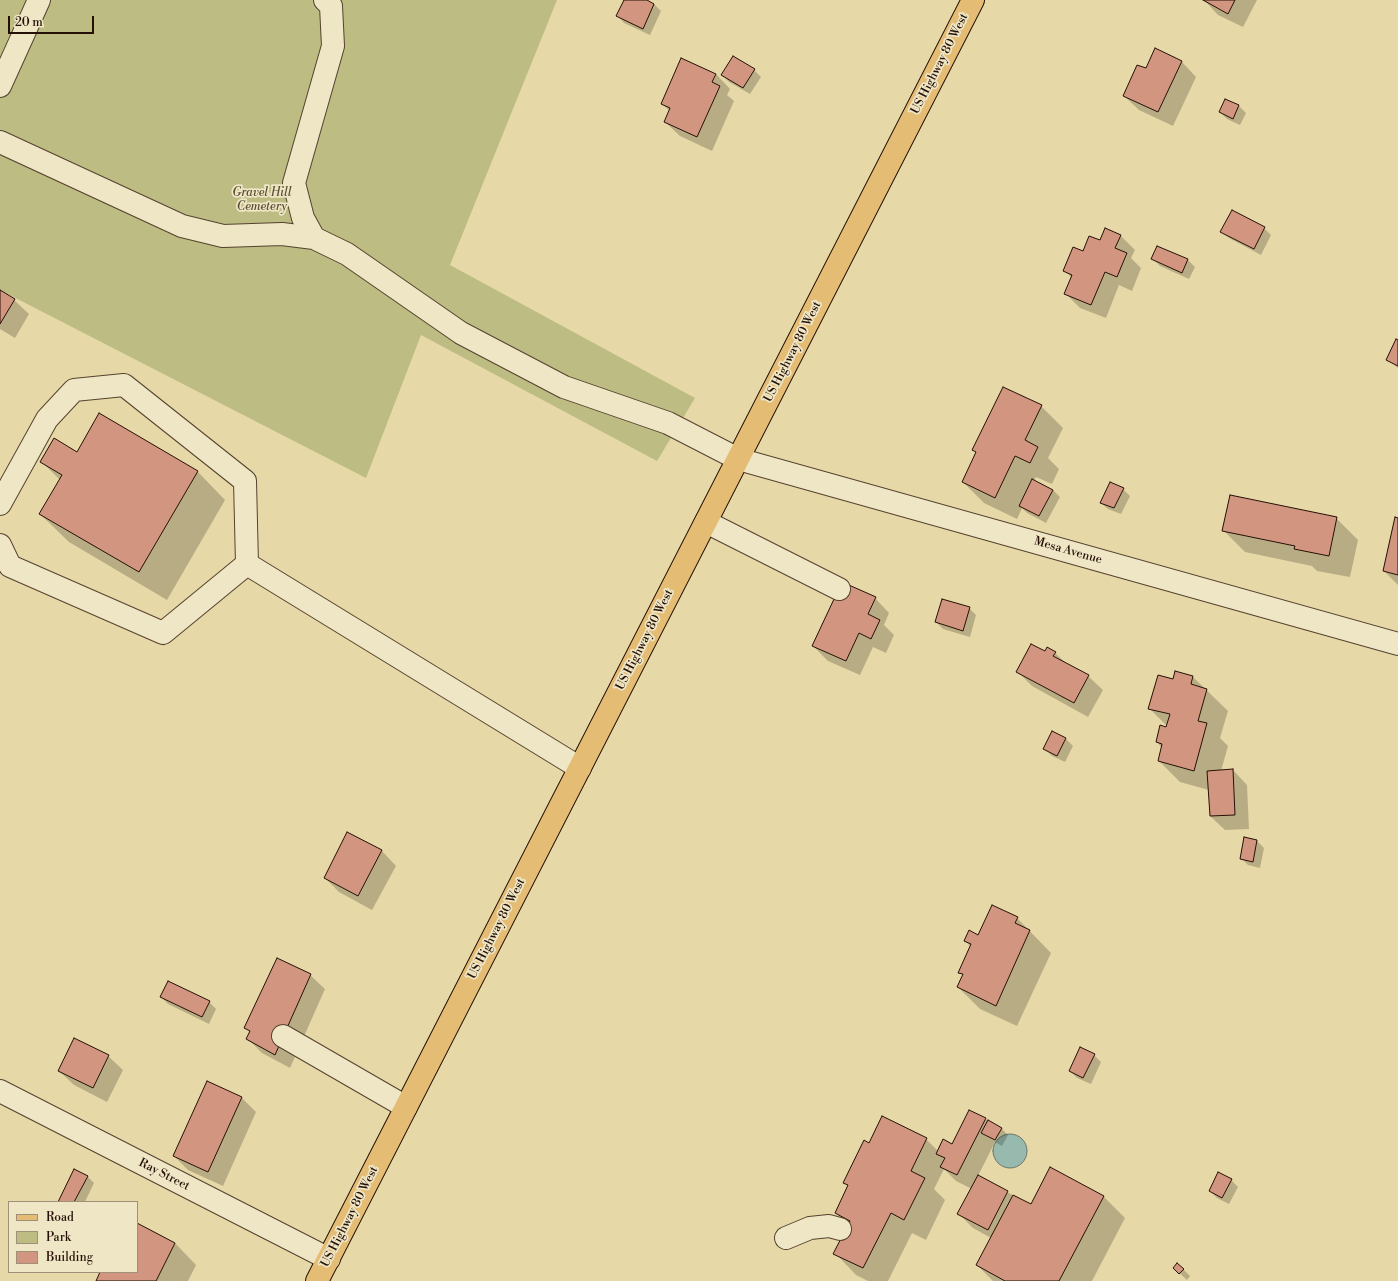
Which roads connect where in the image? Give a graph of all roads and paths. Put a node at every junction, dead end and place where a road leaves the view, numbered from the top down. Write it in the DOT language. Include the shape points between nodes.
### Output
graph roads {
  1 [pos="39,0"];
  2 [pos="325,0"];
  3 [pos="973,0"];
  4 [pos="0,86"];
  5 [pos="0,142"];
  6 [pos="314,238"];
  7 [pos="738,459"];
  8 [pos="0,504"];
  9 [pos="706,522"];
  10 [pos="0,545"];
  11 [pos="247,564"];
  12 [pos="839,589"];
  13 [pos="1398,644"];
  14 [pos="580,768"];
  15 [pos="283,1036"];
  16 [pos="0,1091"];
  17 [pos="406,1107"];
  18 [pos="840,1229"];
  19 [pos="786,1238"];
  20 [pos="329,1258"];
  21 [pos="318,1281"];
  1 -- 4 [label="street"];
  2 -- 6 [label="street" via="331,6 333,46 294,183 303,218"];
  3 -- 7 [label="main road, US Highway 80 West"];
  5 -- 6 [label="street, Mesa Avenue" via="182,226 223,236 282,234"];
  6 -- 7 [label="street, Mesa Avenue" via="347,254 461,333 564,387 668,423"];
  7 -- 9 [label="main road, US Highway 80 West"];
  7 -- 13 [label="street, Mesa Avenue"];
  8 -- 11 [label="street" via="48,419 74,390 124,385 245,480"];
  9 -- 12 [label="street"];
  9 -- 14 [label="main road, US Highway 80 West"];
  10 -- 11 [label="street" via="10,566 163,633"];
  11 -- 14 [label="street"];
  14 -- 17 [label="main road, US Highway 80 West"];
  15 -- 17 [label="street"];
  16 -- 20 [label="street, Ray Street"];
  17 -- 20 [label="main road, US Highway 80 West"];
  18 -- 19 [label="street" via="829,1226 810,1228"];
  20 -- 21 [label="main road, US Highway 80 West"];
}
